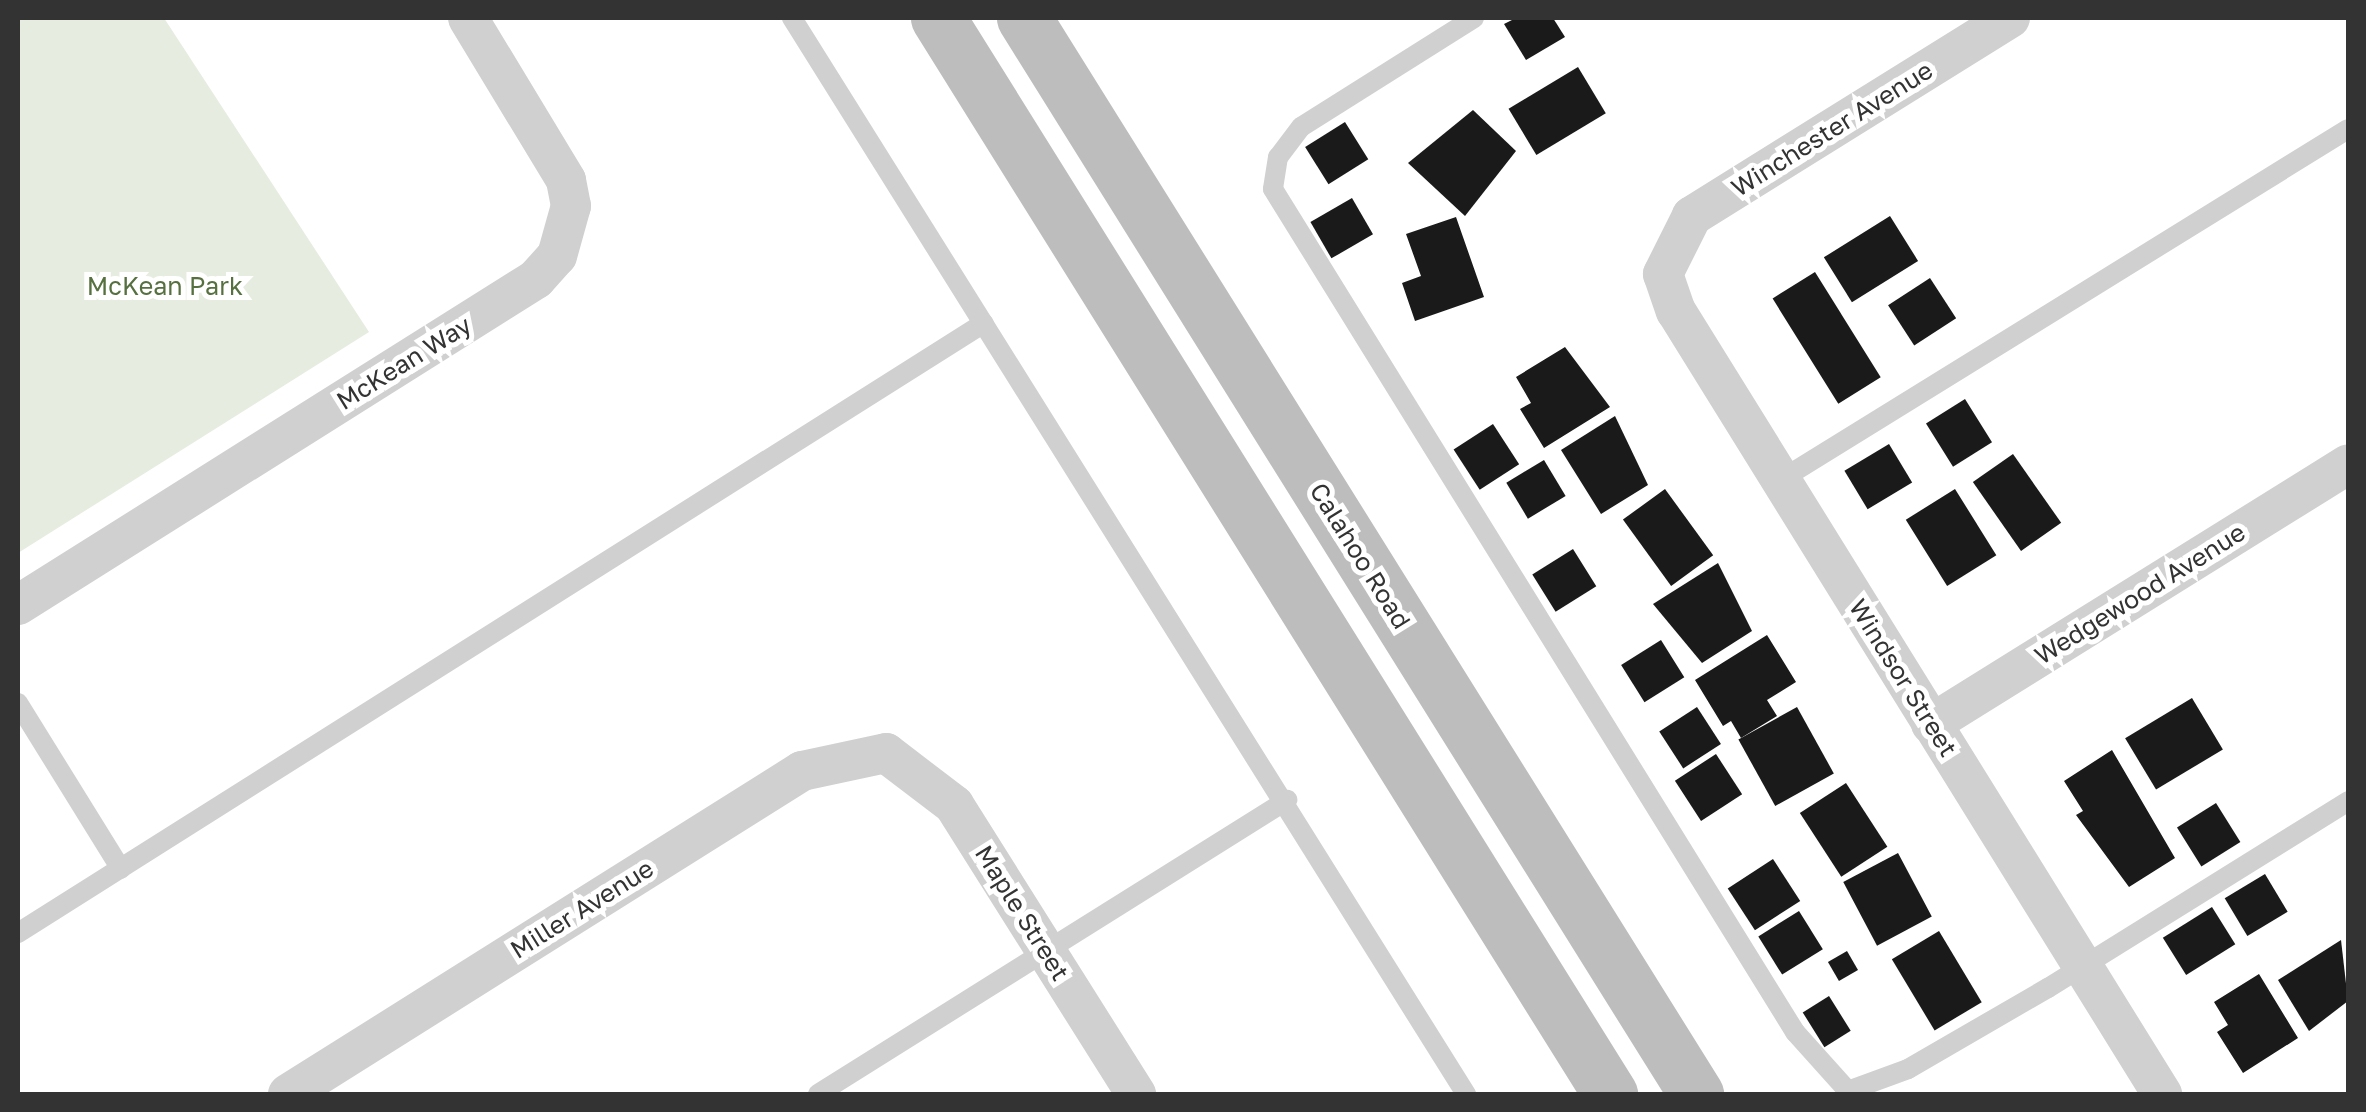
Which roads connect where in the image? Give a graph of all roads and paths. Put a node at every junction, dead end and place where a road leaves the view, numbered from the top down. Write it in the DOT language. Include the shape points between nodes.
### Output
graph roads {
  1 [pos="468,18"];
  2 [pos="792,18"];
  3 [pos="938,18"];
  4 [pos="1024,18"];
  5 [pos="1474,18"];
  6 [pos="2010,18"];
  7 [pos="2348,129"];
  8 [pos="1668,254"];
  9 [pos="984,323"];
  10 [pos="2348,464"];
  11 [pos="1782,479"];
  12 [pos="18,605"];
  13 [pos="18,702"];
  14 [pos="1931,724"];
  15 [pos="886,752"];
  16 [pos="1286,800"];
  17 [pos="2348,801"];
  18 [pos="121,868"];
  19 [pos="18,934"];
  20 [pos="1047,952"];
  21 [pos="2082,965"];
  22 [pos="288,1094"];
  23 [pos="818,1094"];
  24 [pos="1136,1094"];
  25 [pos="1466,1094"];
  26 [pos="1610,1094"];
  27 [pos="1696,1094"];
  28 [pos="2162,1094"];
  1 -- 12 [label="street, McKean Way" via="566,180 570,219 557,256 536,279"];
  2 -- 9 [label="lane"];
  3 -- 26 [label="main road"];
  4 -- 27 [label="main road, Calahoo Road"];
  5 -- 21 [label="lane" via="1302,128 1278,157 1273,189 1796,1032 1848,1091 1908,1069"];
  6 -- 8 [label="street, Winchester Avenue" via="1692,216"];
  7 -- 11 [label="lane"];
  8 -- 11 [label="street, Windsor Street" via="1663,274 1676,311"];
  9 -- 16 [label="lane"];
  9 -- 18 [label="lane"];
  10 -- 14 [label="street, Wedgewood Avenue"];
  11 -- 14 [label="street, Windsor Street"];
  13 -- 18 [label="lane"];
  14 -- 21 [label="street, Windsor Street"];
  15 -- 20 [label="street, Maple Street" via="954,805"];
  15 -- 22 [label="street, Miller Avenue" via="802,771"];
  16 -- 20 [label="lane"];
  16 -- 25 [label="lane"];
  17 -- 21 [label="lane"];
  18 -- 19 [label="lane"];
  20 -- 23 [label="lane"];
  20 -- 24 [label="street, Maple Street"];
  21 -- 28 [label="street, Windsor Street"];
}
